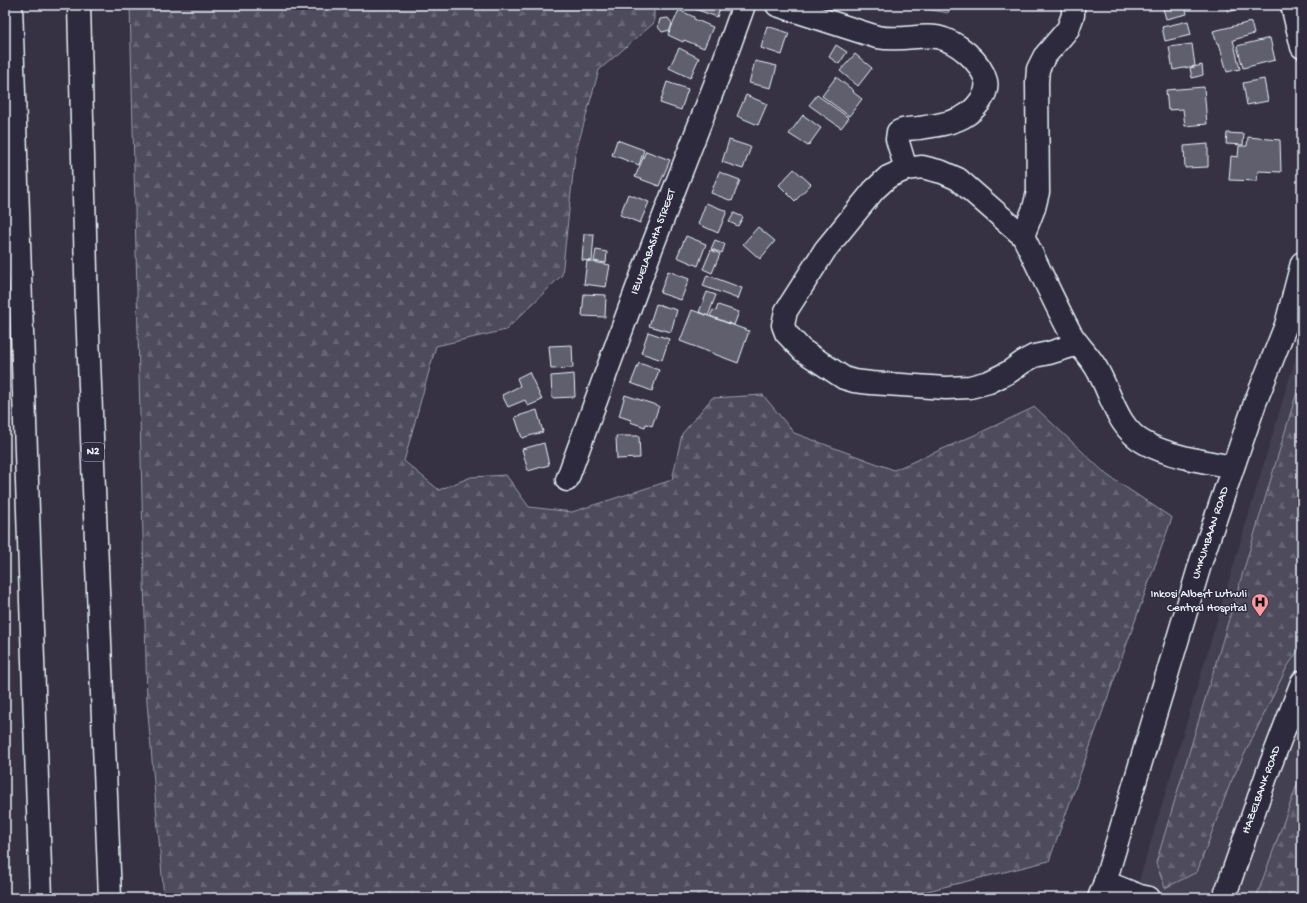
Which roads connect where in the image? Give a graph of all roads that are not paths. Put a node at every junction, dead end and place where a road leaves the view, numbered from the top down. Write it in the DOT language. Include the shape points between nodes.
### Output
graph roads {
  1 [pos="11,5"];
  2 [pos="79,5"];
  3 [pos="744,5"];
  4 [pos="777,5"];
  5 [pos="1073,5"];
  6 [pos="1292,5"];
  7 [pos="1302,47"];
  8 [pos="906,168"];
  9 [pos="1023,236"];
  10 [pos="1302,263"];
  11 [pos="1078,344"];
  12 [pos="1232,467"];
  13 [pos="567,480"];
  14 [pos="1302,682"];
  15 [pos="1102,890"];
  16 [pos="40,898"];
  17 [pos="110,898"];
  18 [pos="1149,898"];
  19 [pos="1224,898"];
  1 -- 16 [label="main road"];
  2 -- 17 [label="main road, N2" via="87,309"];
  3 -- 13 [label="main road, IZWELABASHA STREET"];
  4 -- 8 [label="main road" via="886,39 937,37 949,41 976,61 984,73 986,91 972,111 948,123 898,132 897,139"];
  5 -- 9 [label="main road" via="1073,15 1068,29 1044,57 1038,69 1038,192"];
  6 -- 7 [label="main road"];
  8 -- 9 [label="main road" via="922,167 958,179"];
  8 -- 11 [label="main road" via="888,177 874,190 825,250 786,311 783,325 792,340 802,350 844,378 888,385 946,388 970,387 989,382 1034,356"];
  9 -- 11 [label="main road"];
  10 -- 12 [label="main road, UMKUMBAAN ROAD" via="1286,325"];
  11 -- 12 [label="main road" via="1098,370 1122,423 1144,443 1188,459"];
  12 -- 15 [label="main road, UMKUMBAAN ROAD"];
  14 -- 19 [label="main road, HAZELBANK ROAD"];
  15 -- 18 [label="main road"];
}
